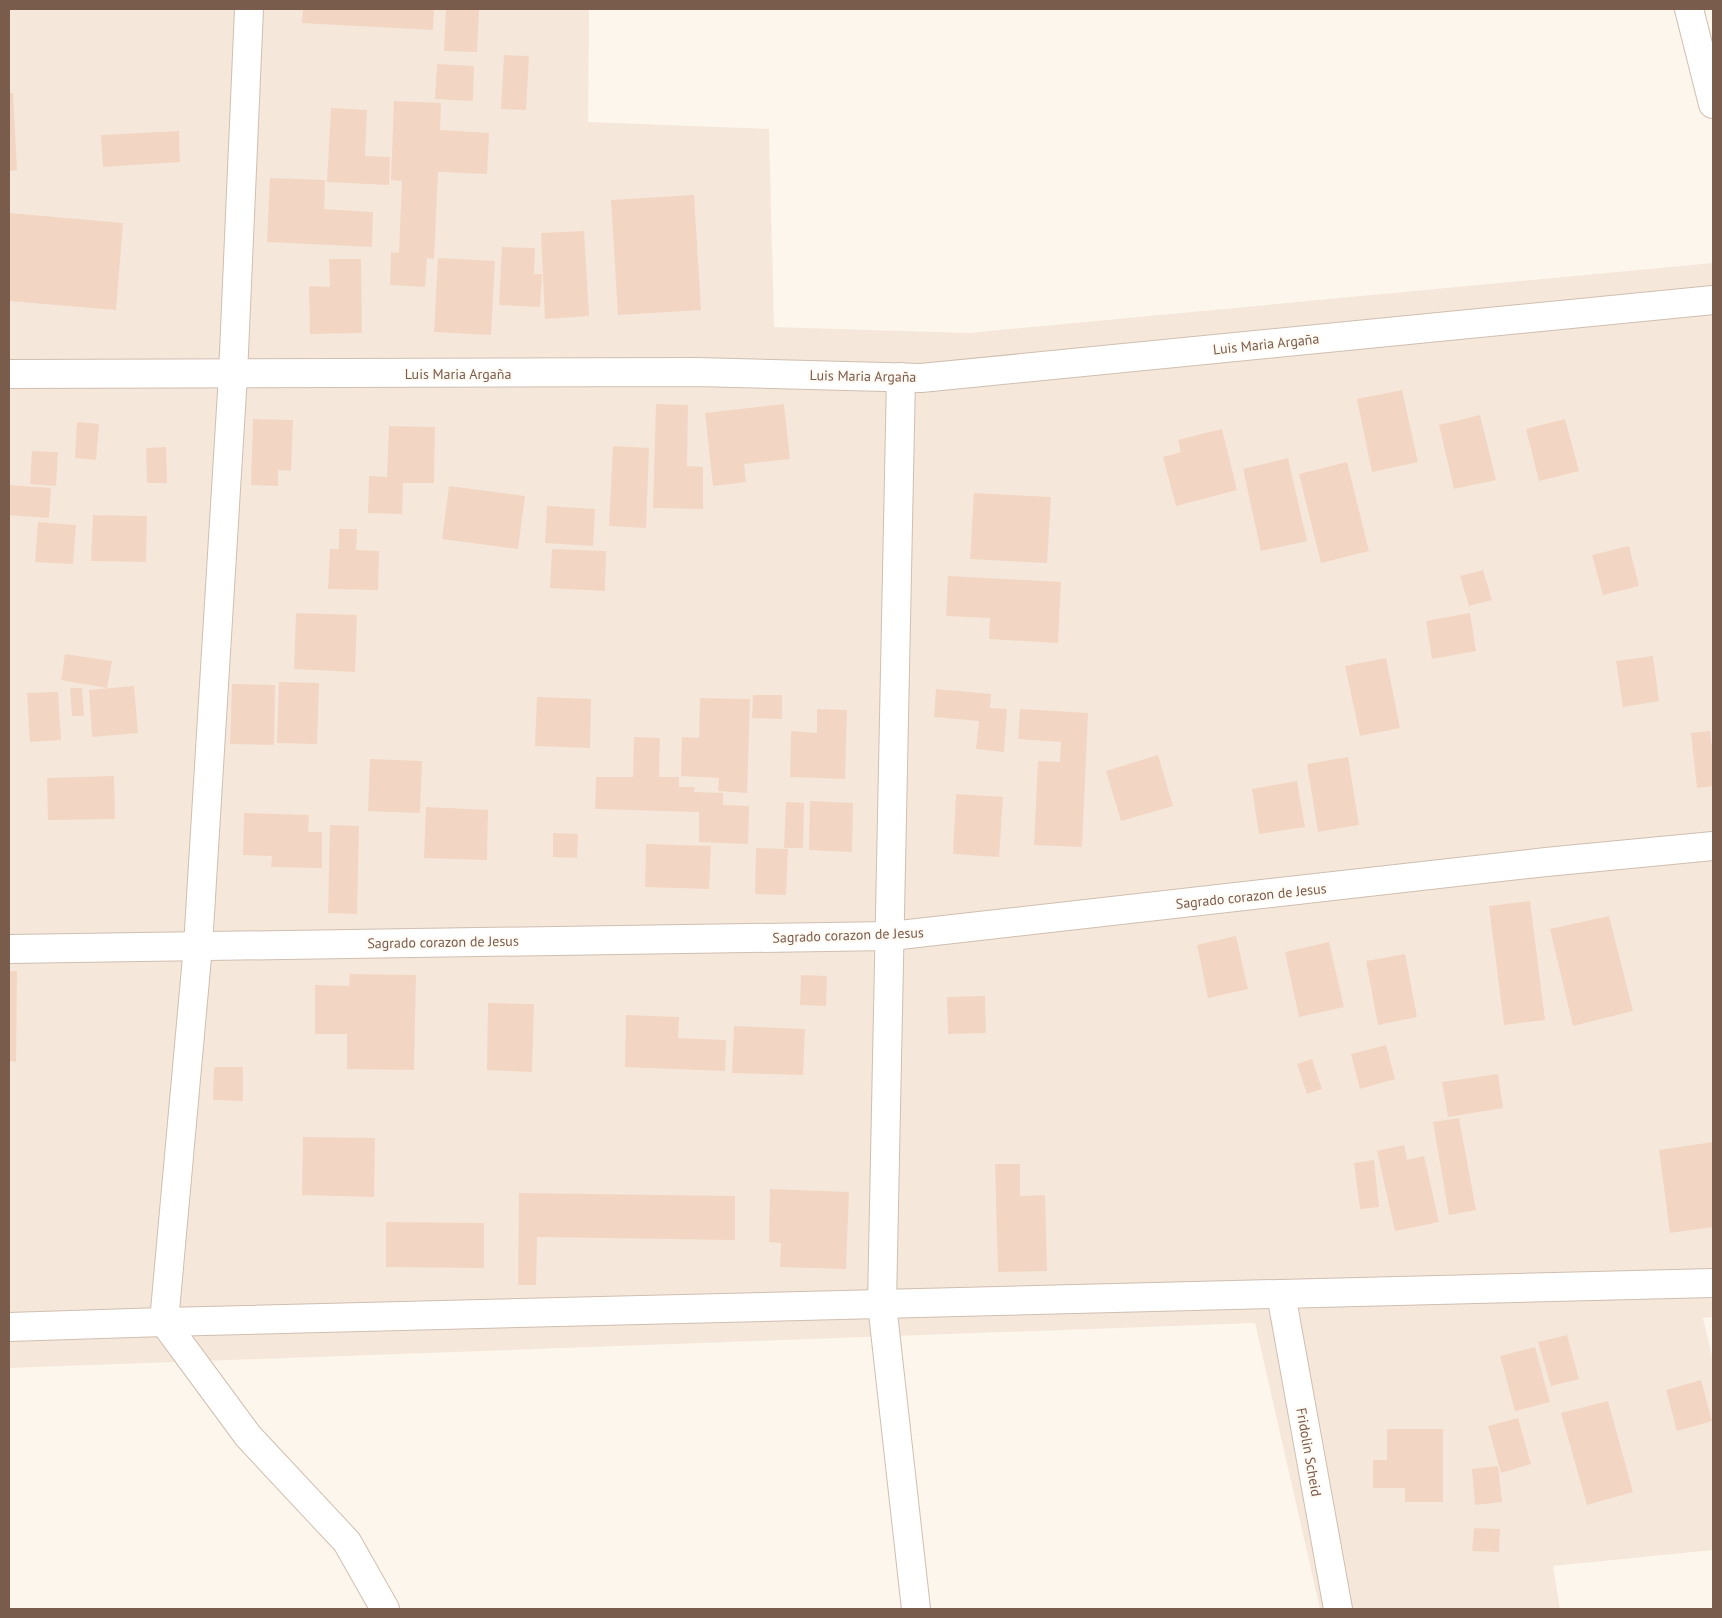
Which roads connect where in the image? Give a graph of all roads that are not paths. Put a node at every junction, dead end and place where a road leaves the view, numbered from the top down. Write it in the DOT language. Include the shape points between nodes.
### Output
graph roads {
  1 [pos="249,9"];
  2 [pos="1689,9"];
  3 [pos="1713,104"];
  4 [pos="1713,300"];
  5 [pos="9,374"];
  6 [pos="233,375"];
  7 [pos="901,377"];
  8 [pos="1713,846"];
  9 [pos="891,936"];
  10 [pos="198,946"];
  11 [pos="9,949"];
  12 [pos="1713,1283"];
  13 [pos="1281,1294"];
  14 [pos="882,1304"];
  15 [pos="164,1322"];
  16 [pos="9,1328"];
  17 [pos="385,1609"];
  18 [pos="916,1609"];
  19 [pos="1338,1609"];
  1 -- 6 [label="street"];
  2 -- 3 [label="street"];
  4 -- 7 [label="street, Luis Maria Argaña" via="931,377"];
  5 -- 6 [label="street, Luis Maria Argaña"];
  6 -- 7 [label="street, Luis Maria Argaña" via="696,372"];
  6 -- 10 [label="street"];
  7 -- 9 [label="street"];
  8 -- 9 [label="street, Sagrado corazon de Jesus"];
  9 -- 10 [label="street, Sagrado corazon de Jesus"];
  9 -- 14 [label="street"];
  10 -- 11 [label="street, Sagrado corazon de Jesus"];
  10 -- 15 [label="street"];
  12 -- 13 [label="street"];
  13 -- 14 [label="street"];
  13 -- 19 [label="street, Fridolin Scheid"];
  14 -- 15 [label="street"];
  14 -- 18 [label="street"];
  15 -- 16 [label="street"];
  15 -- 17 [label="street" via="248,1436 347,1542"];
}
